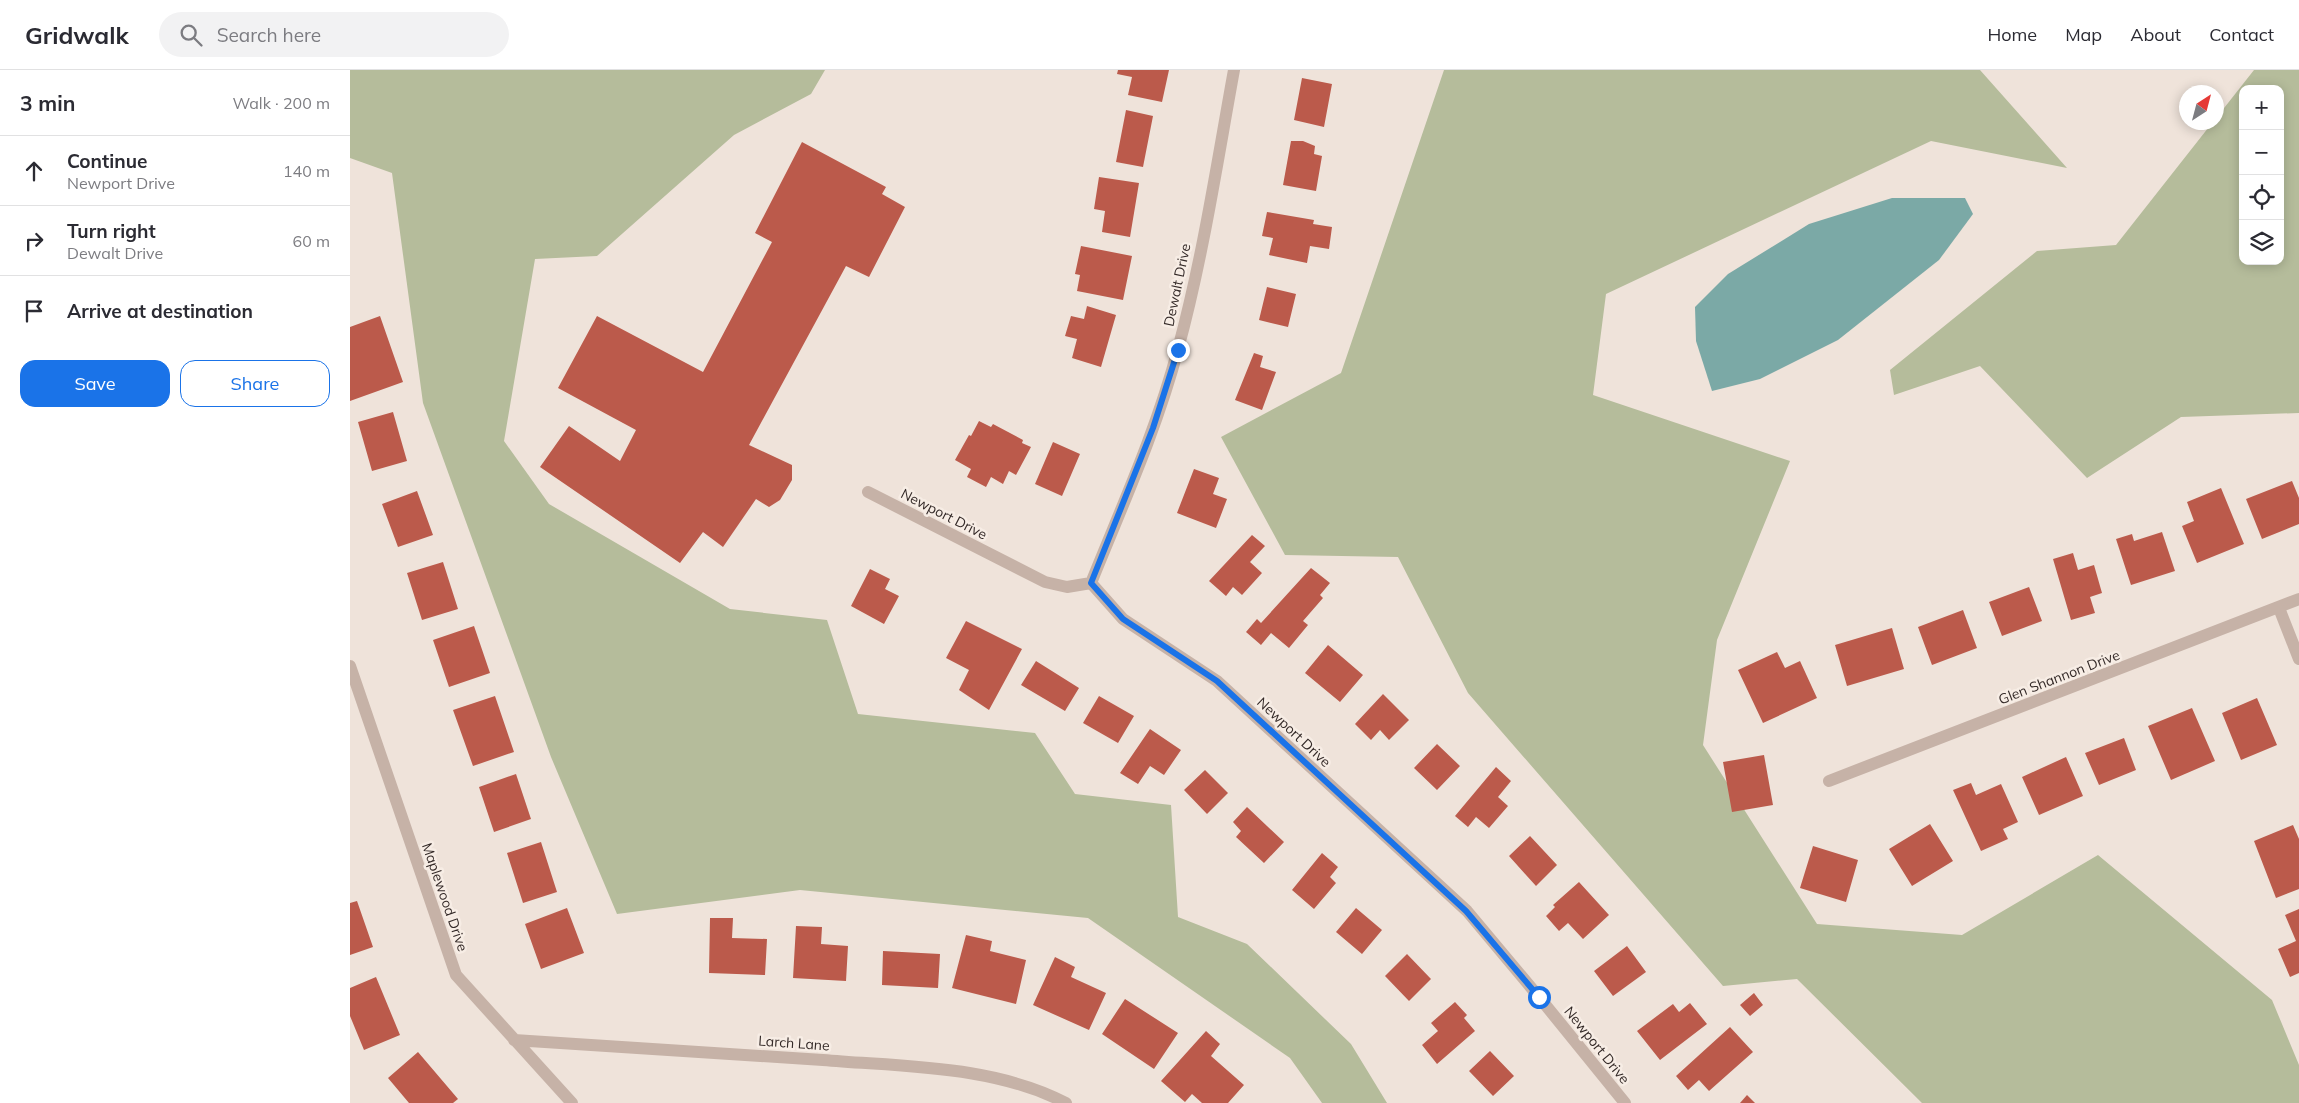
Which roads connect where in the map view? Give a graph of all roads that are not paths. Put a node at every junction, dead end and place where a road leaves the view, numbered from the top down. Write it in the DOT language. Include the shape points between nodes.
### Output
graph roads {
  1 [pos="1234,70"];
  2 [pos="868,492"];
  3 [pos="1091,583"];
  4 [pos="2299,600"];
  5 [pos="2279,608"];
  6 [pos="2299,659"];
  7 [pos="350,666"];
  8 [pos="1829,781"];
  9 [pos="514,1040"];
  10 [pos="572,1103"];
  11 [pos="1066,1103"];
  12 [pos="1625,1103"];
  1 -- 3 [label="street, Dewalt Drive" via="1178,350 1153,428"];
  2 -- 3 [label="street, Newport Drive" via="1045,582 1067,587"];
  3 -- 12 [label="street, Newport Drive" via="1123,619 1217,681 1466,911"];
  4 -- 5 [label="street, Glen Shannon Drive"];
  5 -- 6 [label="street"];
  5 -- 8 [label="street, Glen Shannon Drive"];
  7 -- 9 [label="street, Maplewood Drive" via="456,975"];
  9 -- 10 [label="street, Maplewood Drive"];
  9 -- 11 [label="street, Larch Lane" via="946,1070 1006,1080"];
}
